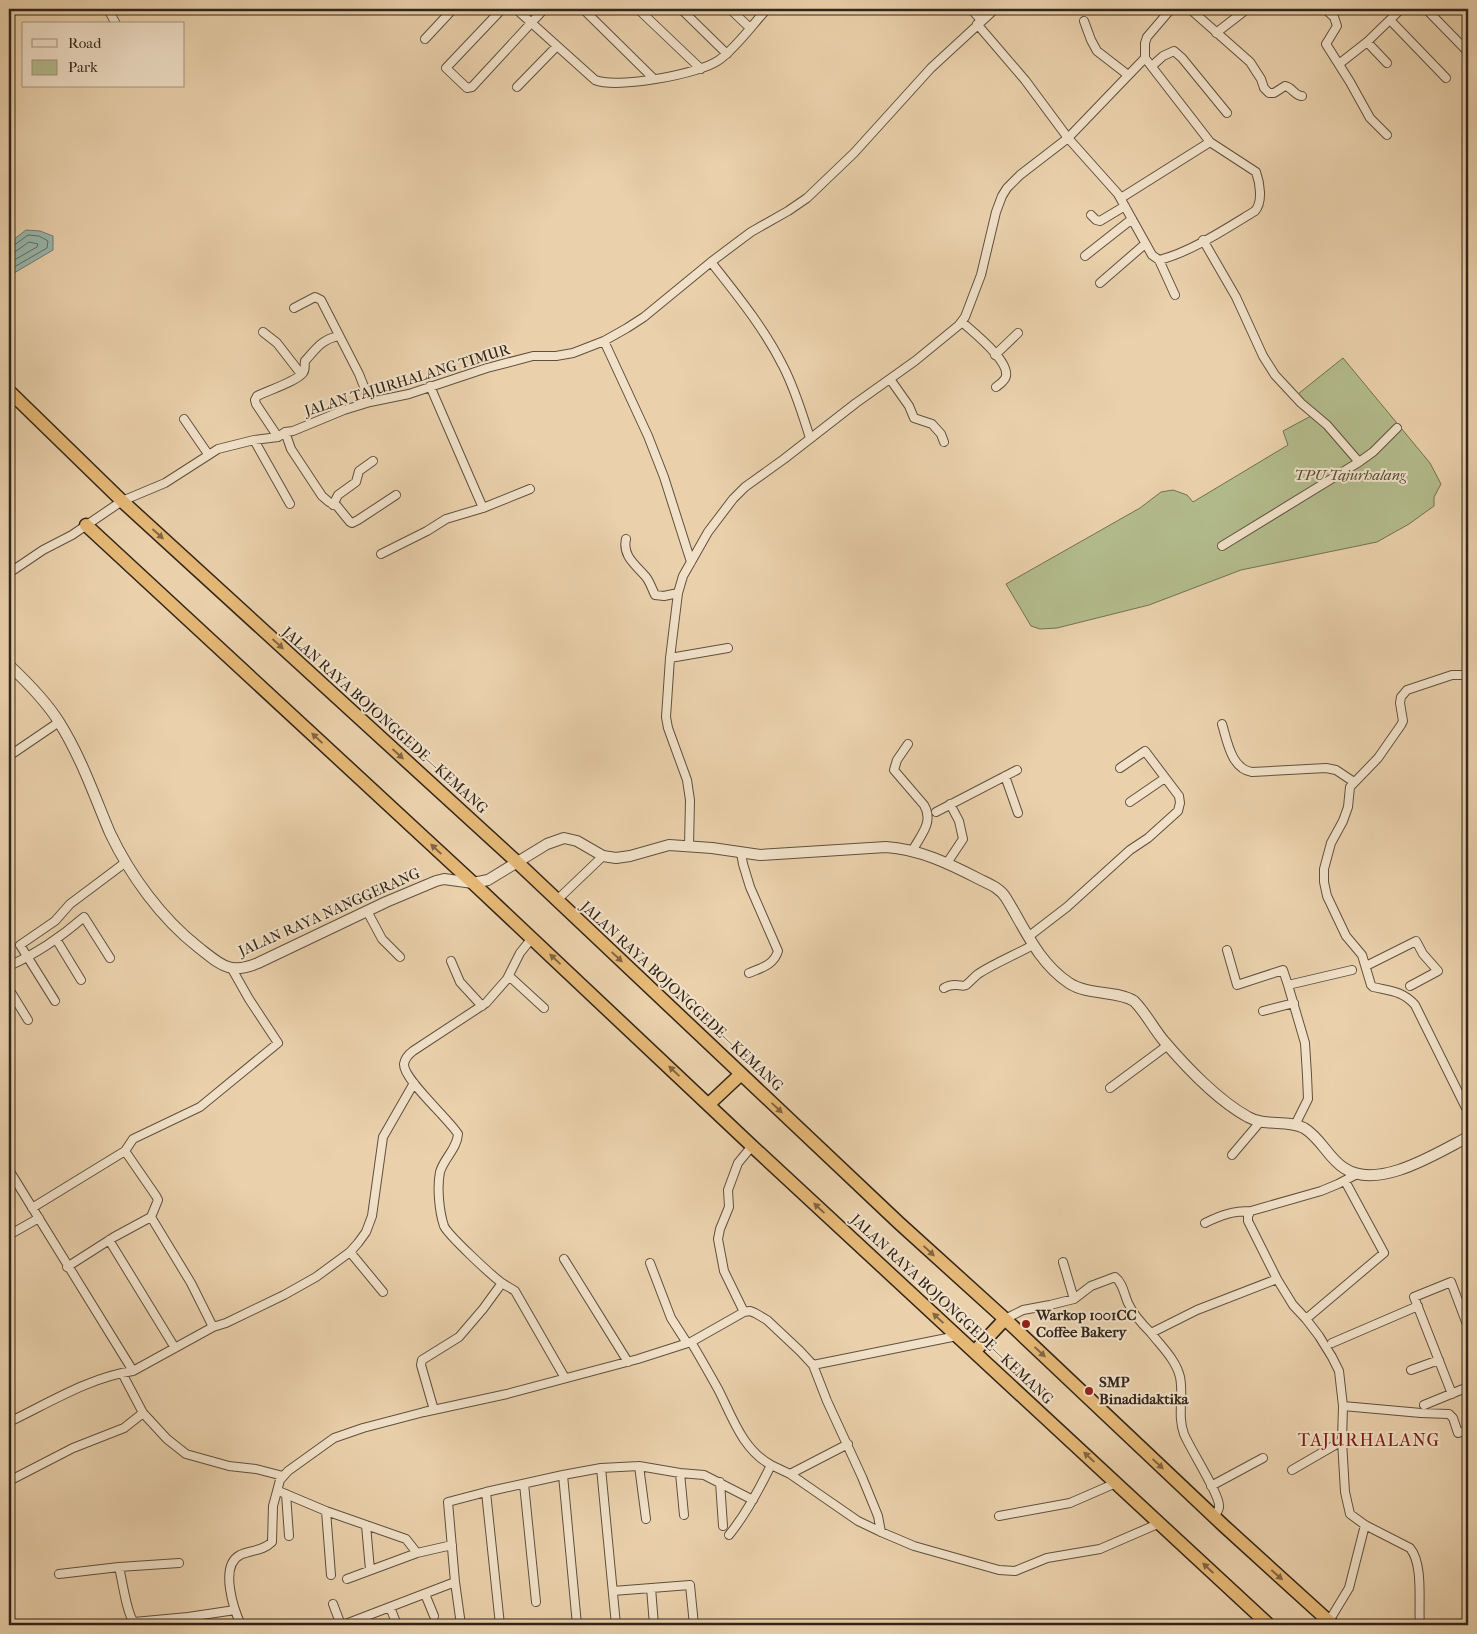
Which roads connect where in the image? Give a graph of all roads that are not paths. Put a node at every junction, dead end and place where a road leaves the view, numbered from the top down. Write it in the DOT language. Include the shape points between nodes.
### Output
graph roads {
  1 [pos="108,9"];
  2 [pos="453,9"];
  3 [pos="502,9"];
  4 [pos="516,9"];
  5 [pos="544,9"];
  6 [pos="583,9"];
  7 [pos="638,9"];
  8 [pos="681,9"];
  9 [pos="730,9"];
  10 [pos="767,9"];
  11 [pos="971,9"];
  12 [pos="994,9"];
  13 [pos="1171,9"];
  14 [pos="1190,9"];
  15 [pos="1247,9"];
  16 [pos="1325,9"];
  17 [pos="1401,9"];
  18 [pos="1426,9"];
  19 [pos="1390,20"];
  20 [pos="1084,21"];
  21 [pos="115,22"];
  22 [pos="979,22"];
  23 [pos="532,23"];
  24 [pos="750,28"];
  25 [pos="1216,33"];
  26 [pos="425,39"];
  27 [pos="1367,42"];
  28 [pos="1465,43"];
  29 [pos="557,46"];
  30 [pos="1468,52"];
  31 [pos="727,54"];
  32 [pos="1145,58"];
  33 [pos="1388,63"];
  34 [pos="1339,64"];
  35 [pos="1152,66"];
  36 [pos="701,69"];
  37 [pos="1128,75"];
  38 [pos="1446,78"];
  39 [pos="654,79"];
  40 [pos="517,87"];
  41 [pos="1302,96"];
  42 [pos="1226,113"];
  43 [pos="1387,135"];
  44 [pos="1068,138"];
  45 [pos="1210,142"];
  46 [pos="1123,202"];
  47 [pos="1091,215"];
  48 [pos="1132,220"];
  49 [pos="1203,240"];
  50 [pos="1145,244"];
  51 [pos="1086,256"];
  52 [pos="1159,260"];
  53 [pos="711,262"];
  54 [pos="1100,283"];
  55 [pos="1175,295"];
  56 [pos="294,308"];
  57 [pos="962,322"];
  58 [pos="264,332"];
  59 [pos="1018,333"];
  60 [pos="338,336"];
  61 [pos="604,341"];
  62 [pos="995,354"];
  63 [pos="301,374"];
  64 [pos="890,379"];
  65 [pos="430,386"];
  66 [pos="996,387"];
  67 [pos="9,391"];
  68 [pos="370,402"];
  69 [pos="184,419"];
  70 [pos="1398,428"];
  71 [pos="285,432"];
  72 [pos="278,437"];
  73 [pos="810,438"];
  74 [pos="254,440"];
  75 [pos="944,442"];
  76 [pos="208,454"];
  77 [pos="373,460"];
  78 [pos="1359,462"];
  79 [pos="530,489"];
  80 [pos="396,495"];
  81 [pos="122,501"];
  82 [pos="290,504"];
  83 [pos="333,505"];
  84 [pos="483,508"];
  85 [pos="86,525"];
  86 [pos="626,539"];
  87 [pos="1222,546"];
  88 [pos="381,554"];
  89 [pos="691,562"];
  90 [pos="9,573"];
  91 [pos="678,593"];
  92 [pos="728,648"];
  93 [pos="670,658"];
  94 [pos="9,665"];
  95 [pos="1468,675"];
  96 [pos="59,722"];
  97 [pos="1222,724"];
  98 [pos="908,744"];
  99 [pos="9,756"];
  100 [pos="1120,768"];
  101 [pos="1017,770"];
  102 [pos="1004,776"];
  103 [pos="1165,778"];
  104 [pos="1354,782"];
  105 [pos="1130,802"];
  106 [pos="950,804"];
  107 [pos="936,812"];
  108 [pos="1018,813"];
  109 [pos="689,846"];
  110 [pos="912,851"];
  111 [pos="742,853"];
  112 [pos="603,856"];
  113 [pos="126,862"];
  114 [pos="518,863"];
  115 [pos="947,863"];
  116 [pos="473,883"];
  117 [pos="556,901"];
  118 [pos="367,911"];
  119 [pos="532,938"];
  120 [pos="56,939"];
  121 [pos="1030,941"];
  122 [pos="1227,950"];
  123 [pos="400,957"];
  124 [pos="28,958"];
  125 [pos="110,958"];
  126 [pos="451,961"];
  127 [pos="9,966"];
  128 [pos="1366,966"];
  129 [pos="232,969"];
  130 [pos="1352,970"];
  131 [pos="749,973"];
  132 [pos="509,976"];
  133 [pos="81,980"];
  134 [pos="1288,985"];
  135 [pos="1410,986"];
  136 [pos="944,988"];
  137 [pos="9,989"];
  138 [pos="54,1001"];
  139 [pos="1294,1003"];
  140 [pos="482,1006"];
  141 [pos="544,1008"];
  142 [pos="1263,1012"];
  143 [pos="28,1020"];
  144 [pos="1168,1045"];
  145 [pos="741,1074"];
  146 [pos="414,1083"];
  147 [pos="1110,1088"];
  148 [pos="709,1104"];
  149 [pos="1468,1112"];
  150 [pos="1260,1122"];
  151 [pos="1294,1125"];
  152 [pos="1468,1137"];
  153 [pos="752,1146"];
  154 [pos="125,1151"];
  155 [pos="1232,1155"];
  156 [pos="9,1170"];
  157 [pos="1357,1174"];
  158 [pos="1345,1180"];
  159 [pos="32,1208"];
  160 [pos="1251,1212"];
  161 [pos="151,1217"];
  162 [pos="39,1218"];
  163 [pos="1205,1223"];
  164 [pos="9,1235"];
  165 [pos="109,1240"];
  166 [pos="350,1252"];
  167 [pos="564,1259"];
  168 [pos="650,1262"];
  169 [pos="1063,1262"];
  170 [pos="67,1267"];
  171 [pos="1277,1278"];
  172 [pos="502,1283"];
  173 [pos="383,1292"];
  174 [pos="1074,1299"];
  175 [pos="1418,1306"];
  176 [pos="744,1312"];
  177 [pos="1005,1319"];
  178 [pos="1306,1319"];
  179 [pos="213,1326"];
  180 [pos="1468,1327"];
  181 [pos="1151,1333"];
  182 [pos="957,1336"];
  183 [pos="689,1342"];
  184 [pos="1332,1343"];
  185 [pos="175,1348"];
  186 [pos="975,1351"];
  187 [pos="1439,1360"];
  188 [pos="628,1362"];
  189 [pos="812,1365"];
  190 [pos="1411,1370"];
  191 [pos="133,1371"];
  192 [pos="122,1372"];
  193 [pos="565,1378"];
  194 [pos="1468,1387"];
  195 [pos="1452,1394"];
  196 [pos="1424,1405"];
  197 [pos="1343,1406"];
  198 [pos="434,1410"];
  199 [pos="143,1413"];
  200 [pos="9,1422"];
  201 [pos="1468,1430"];
  202 [pos="1342,1441"];
  203 [pos="848,1444"];
  204 [pos="1263,1458"];
  205 [pos="771,1464"];
  206 [pos="639,1466"];
  207 [pos="600,1468"];
  208 [pos="1292,1470"];
  209 [pos="680,1474"];
  210 [pos="790,1474"];
  211 [pos="563,1475"];
  212 [pos="283,1476"];
  213 [pos="9,1482"];
  214 [pos="720,1482"];
  215 [pos="1116,1483"];
  216 [pos="524,1484"];
  217 [pos="1211,1486"];
  218 [pos="486,1492"];
  219 [pos="753,1500"];
  220 [pos="326,1511"];
  221 [pos="684,1515"];
  222 [pos="999,1516"];
  223 [pos="1214,1517"];
  224 [pos="646,1519"];
  225 [pos="1160,1524"];
  226 [pos="366,1525"];
  227 [pos="1365,1525"];
  228 [pos="723,1526"];
  229 [pos="881,1532"];
  230 [pos="728,1535"];
  231 [pos="289,1536"];
  232 [pos="452,1545"];
  233 [pos="417,1553"];
  234 [pos="179,1563"];
  235 [pos="119,1567"];
  236 [pos="370,1570"];
  237 [pos="59,1574"];
  238 [pos="331,1575"];
  239 [pos="347,1579"];
  240 [pos="455,1582"];
  241 [pos="651,1588"];
  242 [pos="613,1591"];
  243 [pos="424,1594"];
  244 [pos="536,1602"];
  245 [pos="333,1604"];
  246 [pos="390,1607"];
  247 [pos="235,1610"];
  248 [pos="434,1616"];
  249 [pos="354,1623"];
  250 [pos="1331,1623"];
  251 [pos="241,1625"];
  252 [pos="342,1625"];
  253 [pos="397,1625"];
  254 [pos="461,1625"];
  255 [pos="500,1625"];
  256 [pos="577,1625"];
  257 [pos="616,1625"];
  258 [pos="654,1625"];
  259 [pos="694,1625"];
  260 [pos="1269,1625"];
  261 [pos="1420,1625"];
  1 -- 21 [label="street"];
  2 -- 26 [label="street"];
  3 -- 23 [label="street" via="446,68 467,88 472,87"];
  4 -- 23 [label="street"];
  5 -- 23 [label="street"];
  6 -- 39 [label="street"];
  7 -- 36 [label="street"];
  8 -- 31 [label="street"];
  9 -- 24 [label="street"];
  10 -- 24 [label="street"];
  11 -- 22 [label="street"];
  12 -- 22 [label="street, JALAN TAJURHALANG TIMUR"];
  13 -- 32 [label="street" via="1147,37"];
  14 -- 25 [label="street"];
  15 -- 25 [label="street"];
  16 -- 34 [label="street" via="1337,22 1326,44"];
  17 -- 19 [label="street"];
  18 -- 28 [label="street"];
  19 -- 27 [label="street"];
  19 -- 38 [label="street"];
  20 -- 37 [label="street" via="1097,51"];
  22 -- 44 [label="street"];
  22 -- 53 [label="street, JALAN TAJURHALANG TIMUR" via="811,194"];
  23 -- 29 [label="street"];
  24 -- 31 [label="street"];
  25 -- 41 [label="street" via="1250,62 1268,93 1273,94 1285,86"];
  27 -- 33 [label="street"];
  27 -- 34 [label="street"];
  28 -- 30 [label="street"];
  29 -- 39 [label="street" via="601,83"];
  29 -- 40 [label="street"];
  31 -- 36 [label="street"];
  32 -- 35 [label="street"];
  32 -- 37 [label="street"];
  34 -- 43 [label="street" via="1370,118"];
  35 -- 42 [label="street" via="1174,51"];
  35 -- 45 [label="street"];
  36 -- 39 [label="street"];
  37 -- 44 [label="street"];
  44 -- 46 [label="street"];
  44 -- 57 [label="street" via="1020,176 1002,196 981,276"];
  45 -- 46 [label="street"];
  45 -- 49 [label="street" via="1254,170 1259,200 1255,211"];
  46 -- 47 [label="street" via="1100,221"];
  46 -- 48 [label="street"];
  48 -- 50 [label="street"];
  48 -- 51 [label="street"];
  49 -- 52 [label="street"];
  49 -- 78 [label="street" via="1275,375 1327,425"];
  50 -- 52 [label="street"];
  50 -- 54 [label="street"];
  52 -- 55 [label="street"];
  53 -- 61 [label="street, JALAN TAJURHALANG TIMUR" via="644,317"];
  53 -- 73 [label="street" via="749,310 777,354 799,401"];
  56 -- 60 [label="street" via="317,298"];
  57 -- 62 [label="street"];
  57 -- 64 [label="street"];
  58 -- 63 [label="street" via="282,348"];
  59 -- 62 [label="street"];
  60 -- 63 [label="street" via="327,338 320,344 305,361"];
  60 -- 68 [label="street"];
  61 -- 65 [label="street, JALAN TAJURHALANG TIMUR" via="572,353 524,358"];
  61 -- 89 [label="street" via="648,436"];
  62 -- 66 [label="street" via="1006,374"];
  63 -- 72 [label="street" via="255,400"];
  64 -- 73 [label="street"];
  64 -- 75 [label="street" via="914,418 932,424"];
  65 -- 68 [label="street, JALAN TAJURHALANG TIMUR"];
  65 -- 84 [label="street"];
  67 -- 81 [label="highway, JALAN RAYA BOJONGGEDE—KEMANG"];
  68 -- 71 [label="street, JALAN TAJURHALANG TIMUR"];
  69 -- 76 [label="street"];
  70 -- 78 [label="street"];
  71 -- 72 [label="street, JALAN TAJURHALANG TIMUR"];
  71 -- 83 [label="street" via="291,448 322,496"];
  72 -- 74 [label="street, JALAN TAJURHALANG TIMUR"];
  73 -- 89 [label="street" via="744,487 708,532"];
  74 -- 76 [label="street, JALAN TAJURHALANG TIMUR"];
  74 -- 82 [label="street"];
  76 -- 81 [label="street, JALAN TAJURHALANG TIMUR" via="165,483"];
  77 -- 83 [label="street" via="359,471 356,482 338,495"];
  78 -- 87 [label="street"];
  79 -- 84 [label="street"];
  80 -- 83 [label="street" via="352,523"];
  81 -- 85 [label="street, JALAN TAJURHALANG TIMUR"];
  81 -- 114 [label="highway, JALAN RAYA BOJONGGEDE—KEMANG, one-way"];
  84 -- 88 [label="street" via="446,519"];
  85 -- 90 [label="street, JALAN TAJURHALANG TIMUR"];
  116 -- 85 [label="highway, JALAN RAYA BOJONGGEDE—KEMANG, one-way"];
  86 -- 91 [label="street" via="624,547 630,559 655,595"];
  89 -- 91 [label="street"];
  91 -- 93 [label="street"];
  92 -- 93 [label="street"];
  93 -- 109 [label="street" via="666,717 687,780"];
  94 -- 96 [label="street, JALAN RAYA NANGGERANG"];
  95 -- 104 [label="street" via="1452,674 1407,690 1400,703 1403,721 1378,758"];
  96 -- 99 [label="street"];
  96 -- 113 [label="street, JALAN RAYA NANGGERANG"];
  97 -- 104 [label="street" via="1233,757 1246,771 1326,768 1336,770"];
  98 -- 110 [label="street" via="894,770 924,805 929,819"];
  100 -- 103 [label="street" via="1145,751"];
  101 -- 102 [label="street"];
  102 -- 106 [label="street"];
  102 -- 108 [label="street"];
  103 -- 105 [label="street"];
  103 -- 121 [label="street" via="1179,796 1178,811"];
  104 -- 128 [label="street" via="1348,793 1343,821 1331,843 1324,882 1327,896 1346,936 1362,955"];
  106 -- 107 [label="street"];
  106 -- 115 [label="street" via="959,821 963,839"];
  109 -- 111 [label="street"];
  109 -- 112 [label="street" via="669,845 616,858"];
  110 -- 111 [label="street" via="886,847 760,855"];
  110 -- 115 [label="street"];
  111 -- 131 [label="street" via="752,892 778,951 770,963"];
  112 -- 114 [label="street, JALAN RAYA NANGGERANG" via="577,841 564,838"];
  112 -- 117 [label="street"];
  113 -- 124 [label="street" via="70,904 55,921 20,945"];
  113 -- 129 [label="street, JALAN RAYA NANGGERANG" via="168,919 207,955"];
  114 -- 116 [label="street, JALAN RAYA NANGGERANG" via="488,880"];
  114 -- 117 [label="highway, JALAN RAYA BOJONGGEDE—KEMANG"];
  115 -- 121 [label="street" via="1002,892"];
  116 -- 118 [label="street, JALAN RAYA NANGGERANG" via="436,881"];
  116 -- 119 [label="highway, JALAN RAYA BOJONGGEDE—KEMANG"];
  117 -- 145 [label="highway, JALAN RAYA BOJONGGEDE—KEMANG, one-way"];
  118 -- 123 [label="street" via="382,939"];
  118 -- 129 [label="street, JALAN RAYA NANGGERANG" via="258,963 240,970"];
  119 -- 132 [label="street"];
  148 -- 119 [label="highway, JALAN RAYA BOJONGGEDE—KEMANG, one-way"];
  120 -- 124 [label="street"];
  120 -- 125 [label="street" via="84,917"];
  120 -- 133 [label="street"];
  121 -- 136 [label="street" via="976,975 966,985 953,984"];
  121 -- 144 [label="street" via="1058,973 1077,987 1134,1001"];
  122 -- 134 [label="street" via="1237,985 1283,970"];
  124 -- 127 [label="street"];
  124 -- 138 [label="street"];
  126 -- 140 [label="street" via="460,982"];
  128 -- 135 [label="street" via="1416,940 1423,954 1438,970"];
  128 -- 149 [label="street" via="1373,987 1400,992 1415,1005"];
  129 -- 154 [label="street" via="278,1043 200,1107 133,1139"];
  130 -- 134 [label="street"];
  132 -- 140 [label="street"];
  132 -- 141 [label="street"];
  134 -- 139 [label="street"];
  137 -- 143 [label="street"];
  139 -- 142 [label="street"];
  139 -- 151 [label="street" via="1305,1042 1308,1098"];
  140 -- 146 [label="street" via="407,1057 404,1064"];
  144 -- 147 [label="street"];
  144 -- 150 [label="street" via="1208,1086 1242,1114"];
  145 -- 148 [label="highway"];
  145 -- 177 [label="highway, JALAN RAYA BOJONGGEDE—KEMANG, one-way"];
  146 -- 166 [label="street" via="383,1137 372,1216 366,1232"];
  146 -- 172 [label="street" via="458,1134 441,1169 438,1183 444,1226"];
  148 -- 153 [label="highway, JALAN RAYA BOJONGGEDE—KEMANG"];
  150 -- 151 [label="street"];
  150 -- 155 [label="street"];
  151 -- 157 [label="street" via="1310,1133 1335,1162"];
  152 -- 157 [label="street" via="1402,1170 1372,1176"];
  153 -- 176 [label="street" via="741,1157 733,1176 728,1190 729,1207 718,1239 724,1272"];
  182 -- 153 [label="highway, JALAN RAYA BOJONGGEDE—KEMANG, one-way"];
  154 -- 159 [label="street"];
  154 -- 161 [label="street" via="158,1200"];
  156 -- 159 [label="street"];
  157 -- 158 [label="street"];
  158 -- 160 [label="street"];
  158 -- 178 [label="street" via="1384,1253"];
  159 -- 162 [label="street"];
  160 -- 163 [label="street" via="1222,1214"];
  160 -- 171 [label="street" via="1248,1221"];
  161 -- 165 [label="street"];
  161 -- 179 [label="street"];
  162 -- 164 [label="street"];
  162 -- 170 [label="street"];
  165 -- 170 [label="street"];
  165 -- 185 [label="street"];
  166 -- 173 [label="street"];
  166 -- 179 [label="street" via="284,1295"];
  167 -- 188 [label="street"];
  168 -- 183 [label="street" via="671,1318"];
  169 -- 174 [label="street"];
  170 -- 191 [label="street"];
  171 -- 178 [label="street" via="1293,1305"];
  171 -- 181 [label="street" via="1197,1310"];
  172 -- 193 [label="street" via="515,1291"];
  172 -- 198 [label="street" via="459,1338 422,1360"];
  174 -- 177 [label="street" via="1023,1310"];
  174 -- 181 [label="street" via="1090,1286 1115,1277 1136,1315"];
  175 -- 180 [label="street" via="1414,1297 1450,1282"];
  175 -- 184 [label="street"];
  175 -- 187 [label="street"];
  176 -- 183 [label="street"];
  176 -- 189 [label="street" via="750,1311 767,1320"];
  177 -- 186 [label="highway"];
  177 -- 223 [label="highway, JALAN RAYA BOJONGGEDE—KEMANG, one-way"];
  178 -- 197 [label="street" via="1337,1366"];
  179 -- 185 [label="street"];
  181 -- 217 [label="street" via="1177,1368 1181,1423 1188,1444"];
  182 -- 186 [label="highway, JALAN RAYA BOJONGGEDE—KEMANG"];
  182 -- 189 [label="street"];
  183 -- 188 [label="street"];
  183 -- 205 [label="street" via="741,1434 759,1457"];
  185 -- 191 [label="street"];
  215 -- 186 [label="highway, JALAN RAYA BOJONGGEDE—KEMANG, one-way"];
  187 -- 190 [label="street"];
  187 -- 195 [label="street"];
  188 -- 193 [label="street"];
  189 -- 203 [label="street"];
  191 -- 192 [label="street"];
  192 -- 199 [label="street"];
  192 -- 200 [label="street" via="94,1381"];
  193 -- 198 [label="street"];
  194 -- 195 [label="street"];
  195 -- 196 [label="street"];
  197 -- 201 [label="street" via="1449,1414 1458,1433"];
  197 -- 202 [label="street"];
  198 -- 212 [label="street" via="341,1435"];
  199 -- 212 [label="street" via="186,1454"];
  199 -- 213 [label="street" via="124,1428 72,1448"];
  202 -- 208 [label="street"];
  202 -- 227 [label="street" via="1348,1507 1350,1514"];
  203 -- 210 [label="street"];
  203 -- 229 [label="street" via="878,1516"];
  204 -- 217 [label="street"];
  205 -- 210 [label="street"];
  205 -- 219 [label="street"];
  206 -- 207 [label="street"];
  206 -- 209 [label="street"];
  206 -- 224 [label="street"];
  207 -- 211 [label="street"];
  207 -- 242 [label="street"];
  209 -- 214 [label="street" via="704,1475"];
  209 -- 221 [label="street"];
  210 -- 229 [label="street" via="851,1516"];
  211 -- 216 [label="street"];
  211 -- 256 [label="street"];
  212 -- 247 [label="street" via="273,1506 272,1542 267,1547 239,1555 232,1563 229,1578"];
  214 -- 219 [label="street"];
  214 -- 228 [label="street"];
  215 -- 222 [label="street" via="1070,1504"];
  215 -- 225 [label="highway, JALAN RAYA BOJONGGEDE—KEMANG"];
  216 -- 218 [label="street"];
  216 -- 244 [label="street"];
  217 -- 223 [label="street" via="1219,1502"];
  218 -- 232 [label="street" via="448,1502"];
  218 -- 255 [label="street"];
  219 -- 230 [label="street"];
  220 -- 226 [label="street"];
  220 -- 231 [label="street" via="284,1493"];
  220 -- 238 [label="street"];
  223 -- 250 [label="highway, JALAN RAYA BOJONGGEDE—KEMANG, one-way"];
  225 -- 229 [label="street" via="1100,1549 1047,1558 1015,1571 981,1566 914,1546"];
  260 -- 225 [label="highway, JALAN RAYA BOJONGGEDE—KEMANG, one-way"];
  226 -- 233 [label="street" via="406,1539"];
  226 -- 236 [label="street"];
  227 -- 250 [label="street" via="1349,1588"];
  227 -- 261 [label="street" via="1415,1553"];
  232 -- 233 [label="street"];
  232 -- 240 [label="street"];
  233 -- 236 [label="street"];
  234 -- 235 [label="street"];
  235 -- 237 [label="street"];
  235 -- 247 [label="street" via="134,1622"];
  236 -- 239 [label="street"];
  240 -- 243 [label="street"];
  240 -- 254 [label="street"];
  241 -- 242 [label="street"];
  241 -- 258 [label="street"];
  241 -- 259 [label="street" via="690,1585"];
  242 -- 257 [label="street"];
  243 -- 246 [label="street"];
  243 -- 248 [label="street"];
  245 -- 252 [label="street"];
  246 -- 249 [label="street"];
  246 -- 253 [label="street"];
  247 -- 251 [label="street"];
  249 -- 252 [label="street"];
}
